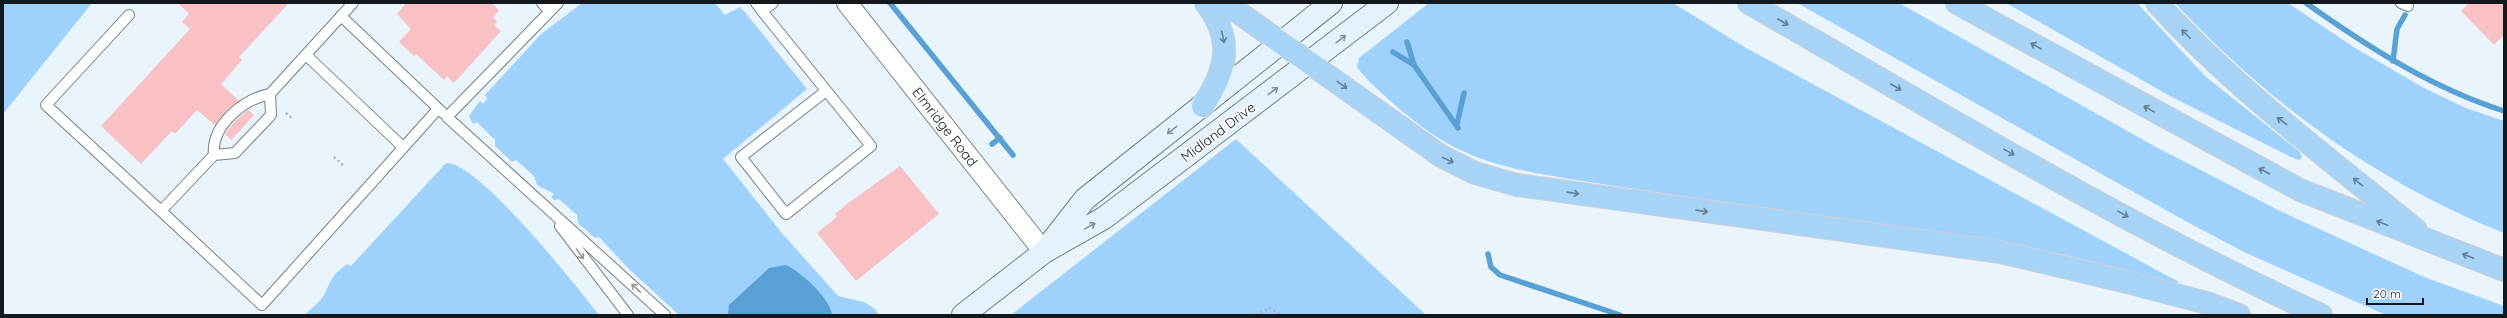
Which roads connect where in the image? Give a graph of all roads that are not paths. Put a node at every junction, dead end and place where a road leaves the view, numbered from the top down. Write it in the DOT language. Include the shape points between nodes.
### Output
graph roads {
  1 [pos="353,3"];
  2 [pos="558,3"];
  3 [pos="756,3"];
  4 [pos="773,3"];
  5 [pos="847,3"];
  6 [pos="1206,3"];
  7 [pos="1225,3"];
  8 [pos="1331,3"];
  9 [pos="1387,3"];
  10 [pos="1749,3"];
  11 [pos="1957,3"];
  12 [pos="2157,3"];
  13 [pos="546,7"];
  14 [pos="762,11"];
  15 [pos="129,15"];
  16 [pos="341,16"];
  17 [pos="1283,42"];
  18 [pos="306,56"];
  19 [pos="1310,62"];
  20 [pos="826,91"];
  21 [pos="270,94"];
  22 [pos="1203,106"];
  23 [pos="438,109"];
  24 [pos="447,117"];
  25 [pos="403,147"];
  26 [pos="214,155"];
  27 [pos="161,211"];
  28 [pos="549,211"];
  29 [pos="2432,243"];
  30 [pos="1044,252"];
  31 [pos="2504,270"];
  32 [pos="628,315"];
  33 [pos="665,315"];
  34 [pos="963,315"];
  35 [pos="2239,315"];
  36 [pos="2321,315"];
  1 -- 16 [label="lane"];
  2 -- 13 [label="lane"];
  3 -- 14 [label="lane"];
  4 -- 14 [label="lane"];
  5 -- 30 [label="street, Elmridge Road"];
  6 -- 22 [label="highway, one-way" via="1219,24 1225,48 1223,66"];
  7 -- 17 [label="highway"];
  8 -- 17 [label="main road, Midland Drive"];
  19 -- 9 [label="main road, Midland Drive, one-way"];
  10 -- 36 [label="highway, one-way" via="2168,239 2244,279"];
  29 -- 11 [label="highway, one-way" via="2300,190"];
  29 -- 12 [label="highway, one-way" via="2220,69"];
  13 -- 24 [label="lane"];
  14 -- 20 [label="lane"];
  15 -- 27 [label="lane" via="46,105"];
  16 -- 18 [label="lane"];
  16 -- 23 [label="lane"];
  17 -- 19 [label="highway"];
  17 -- 22 [label="main road, Midland Drive"];
  18 -- 21 [label="lane"];
  18 -- 25 [label="lane"];
  30 -- 19 [label="main road, Midland Drive, one-way" via="1104,218"];
  19 -- 35 [label="highway, one-way" via="1441,156 1475,173 1518,185 2000,252 2207,303"];
  20 -- 20 [label="lane" via="871,146 786,214 741,157"];
  21 -- 26 [label="lane" via="245,103 218,131"];
  21 -- 26 [label="lane" via="271,115 235,153"];
  22 -- 30 [label="main road, Midland Drive, one-way" via="1085,199"];
  23 -- 24 [label="lane"];
  23 -- 25 [label="lane"];
  24 -- 28 [label="lane"];
  25 -- 27 [label="lane" via="262,305"];
  26 -- 27 [label="lane"];
  28 -- 32 [label="lane, one-way"];
  33 -- 28 [label="lane, one-way"];
  31 -- 29 [label="highway, one-way"];
  30 -- 34 [label="main road, Midland Drive"];
}
